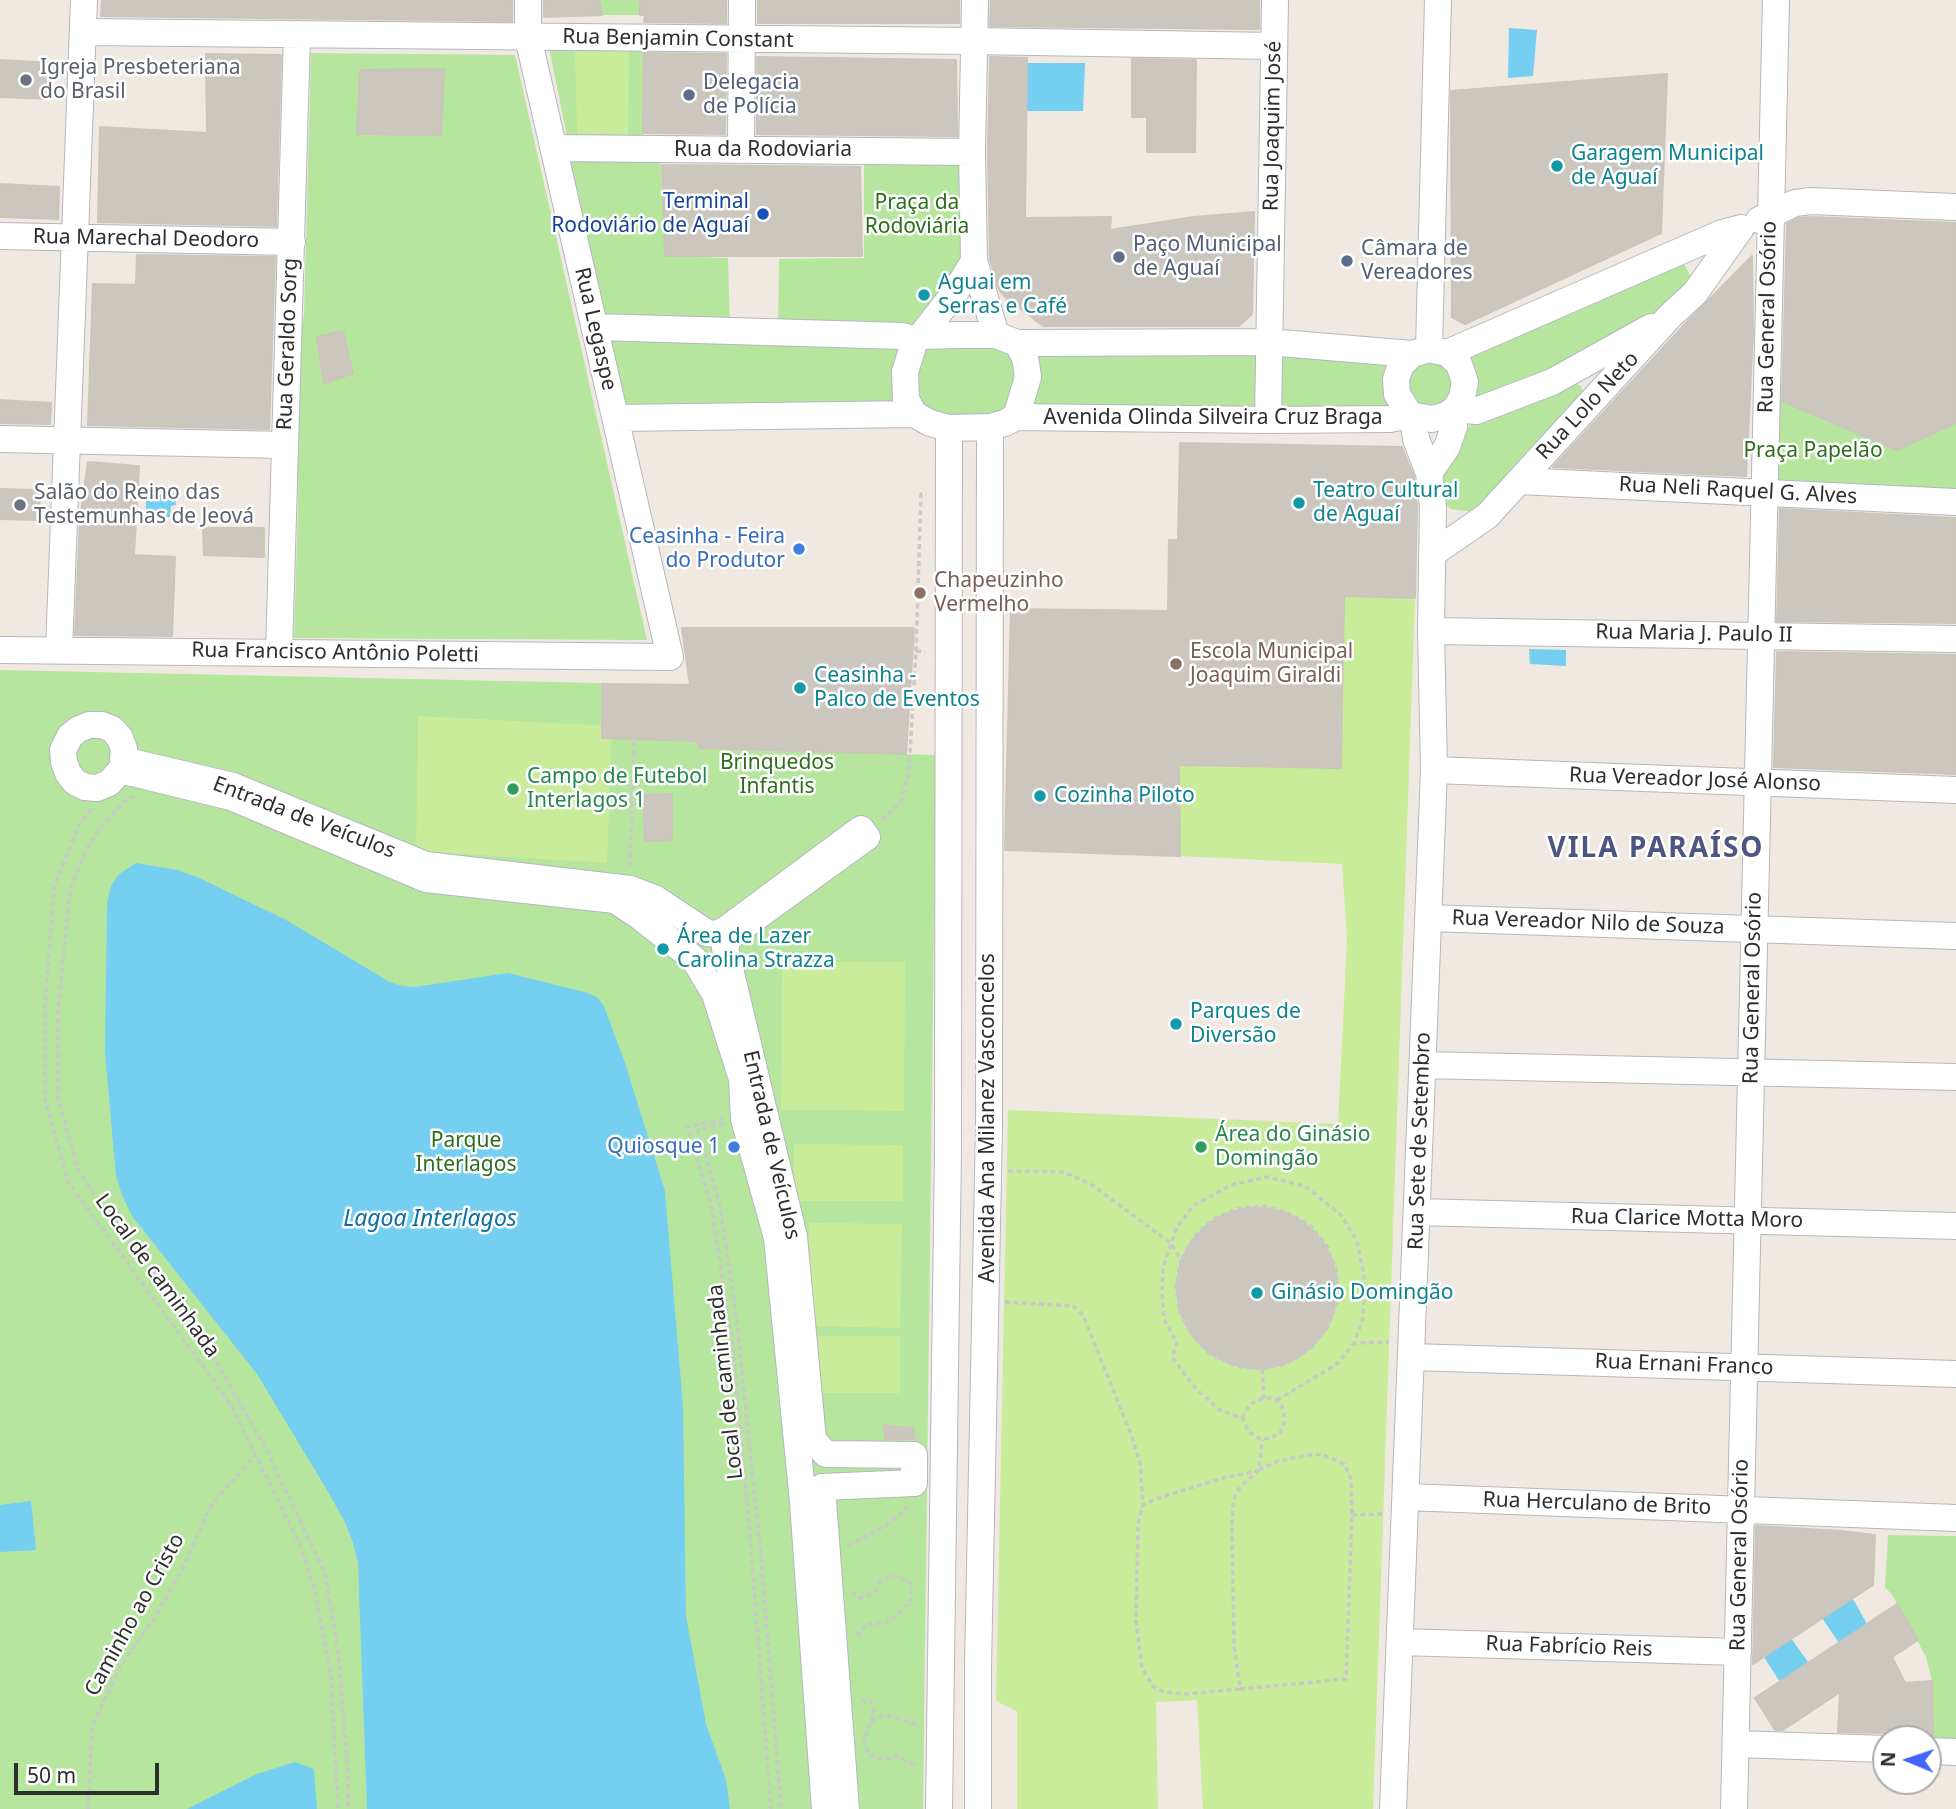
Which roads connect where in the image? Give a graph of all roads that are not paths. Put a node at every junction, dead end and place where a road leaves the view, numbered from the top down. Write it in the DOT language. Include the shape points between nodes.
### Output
graph roads {
  1 [pos="84,0"];
  2 [pos="528,0"];
  3 [pos="742,0"];
  4 [pos="975,0"];
  5 [pos="1275,0"];
  6 [pos="1438,0"];
  7 [pos="1776,0"];
  8 [pos="83,32"];
  9 [pos="297,34"];
  10 [pos="528,37"];
  11 [pos="741,40"];
  12 [pos="974,41"];
  13 [pos="1274,46"];
  14 [pos="554,148"];
  15 [pos="741,150"];
  16 [pos="972,152"];
  17 [pos="1956,207"];
  18 [pos="1770,214"];
  19 [pos="0,236"];
  20 [pos="1736,236"];
  21 [pos="75,237"];
  22 [pos="292,242"];
  23 [pos="1676,254"];
  24 [pos="974,261"];
  25 [pos="1695,293"];
  26 [pos="1671,316"];
  27 [pos="594,327"];
  28 [pos="918,338"];
  29 [pos="1006,339"];
  30 [pos="1269,342"];
  31 [pos="1429,352"];
  32 [pos="1454,411"];
  33 [pos="914,414"];
  34 [pos="1411,416"];
  35 [pos="1016,417"];
  36 [pos="616,418"];
  37 [pos="1268,420"];
  38 [pos="990,427"];
  39 [pos="949,428"];
  40 [pos="0,439"];
  41 [pos="67,440"];
  42 [pos="285,445"];
  43 [pos="1429,473"];
  44 [pos="1519,481"];
  45 [pos="1764,493"];
  46 [pos="1956,502"];
  47 [pos="1433,507"];
  48 [pos="1487,516"];
  49 [pos="1432,554"];
  50 [pos="1431,631"];
  51 [pos="1761,635"];
  52 [pos="1956,639"];
  53 [pos="0,650"];
  54 [pos="59,650"];
  55 [pos="279,653"];
  56 [pos="670,657"];
  57 [pos="1434,770"];
  58 [pos="1758,782"];
  59 [pos="1956,790"];
  60 [pos="948,853"];
  61 [pos="989,854"];
  62 [pos="1429,918"];
  63 [pos="1754,929"];
  64 [pos="1956,936"];
  65 [pos="1424,1065"];
  66 [pos="1751,1073"];
  67 [pos="1956,1077"];
  68 [pos="948,1148"];
  69 [pos="989,1159"];
  70 [pos="1418,1212"];
  71 [pos="1748,1220"];
  72 [pos="1956,1226"];
  73 [pos="946,1278"];
  74 [pos="987,1289"];
  75 [pos="1412,1349"];
  76 [pos="1744,1367"];
  77 [pos="1956,1374"];
  78 [pos="914,1470"];
  79 [pos="944,1471"];
  80 [pos="984,1471"];
  81 [pos="1406,1505"];
  82 [pos="1741,1510"];
  83 [pos="1956,1518"];
  84 [pos="1400,1642"];
  85 [pos="1738,1652"];
  86 [pos="1736,1744"];
  87 [pos="1872,1749"];
  88 [pos="825,1809"];
  89 [pos="846,1809"];
  90 [pos="939,1809"];
  91 [pos="978,1809"];
  92 [pos="1394,1809"];
  93 [pos="1734,1809"];
  1 -- 8 [label="street"];
  2 -- 10 [label="street, Rua Legaspe"];
  3 -- 11 [label="street"];
  4 -- 12 [label="street"];
  5 -- 13 [label="street, Rua Joaquim José"];
  6 -- 31 [label="street"];
  7 -- 18 [label="street, Rua General Osório"];
  8 -- 9 [label="street, Rua Benjamin Constant"];
  8 -- 21 [label="street"];
  9 -- 10 [label="street, Rua Benjamin Constant"];
  9 -- 22 [label="street, Rua Geraldo Sorg"];
  10 -- 11 [label="street, Rua Benjamin Constant"];
  10 -- 14 [label="street, Rua Legaspe"];
  11 -- 12 [label="street, Rua Benjamin Constant"];
  11 -- 15 [label="street"];
  12 -- 13 [label="street, Rua Benjamin Constant"];
  12 -- 16 [label="street"];
  13 -- 30 [label="street, Rua Joaquim José"];
  14 -- 15 [label="street, Rua da Rodoviaria"];
  14 -- 27 [label="street, Rua Legaspe"];
  15 -- 16 [label="street, Rua da Rodoviaria"];
  16 -- 24 [label="street"];
  17 -- 18 [label="street" via="1811,201"];
  18 -- 20 [label="street"];
  18 -- 45 [label="street, Rua General Osório"];
  19 -- 21 [label="street, Rua Marechal Deodoro"];
  20 -- 23 [label="street" via="1722,233"];
  20 -- 25 [label="street, Rua Lolo Neto"];
  21 -- 22 [label="street, Rua Marechal Deodoro"];
  21 -- 41 [label="street"];
  22 -- 42 [label="street, Rua Geraldo Sorg"];
  23 -- 25 [label="street" via="1687,263"];
  23 -- 31 [label="street"];
  24 -- 28 [label="street"];
  24 -- 29 [label="street"];
  25 -- 26 [label="street, Rua Lolo Neto"];
  26 -- 32 [label="street" via="1552,382 1476,411"];
  26 -- 44 [label="street, Rua Lolo Neto"];
  27 -- 28 [label="street"];
  27 -- 36 [label="street, Rua Legaspe"];
  28 -- 29 [label="street"];
  28 -- 33 [label="street" via="905,372 906,399"];
  29 -- 30 [label="street"];
  29 -- 35 [label="street" via="1025,357 1028,377"];
  30 -- 31 [label="street"];
  30 -- 37 [label="street, Rua Joaquim José"];
  31 -- 32 [label="street" via="1459,364 1465,382"];
  31 -- 34 [label="street" via="1401,365 1396,379 1397,394"];
  32 -- 34 [label="street" via="1432,419"];
  32 -- 43 [label="street" via="1447,447"];
  33 -- 36 [label="street"];
  33 -- 39 [label="street"];
  34 -- 37 [label="street, Avenida Olinda Silveira Cruz Braga"];
  34 -- 43 [label="street, Rua Sete de Setembro"];
  35 -- 37 [label="street, Avenida Olinda Silveira Cruz Braga"];
  35 -- 38 [label="street"];
  36 -- 56 [label="street, Rua Legaspe"];
  38 -- 39 [label="street"];
  38 -- 61 [label="street, Avenida Ana Milanez Vasconcelos"];
  39 -- 60 [label="street, Avenida Ana Milanez Vasconcelos"];
  40 -- 41 [label="street"];
  41 -- 42 [label="street"];
  41 -- 54 [label="street"];
  42 -- 55 [label="street, Rua Geraldo Sorg"];
  43 -- 47 [label="street, Rua Sete de Setembro"];
  44 -- 45 [label="street, Rua Neli Raquel G. Alves"];
  44 -- 48 [label="street, Rua Lolo Neto"];
  45 -- 46 [label="street, Rua Neli Raquel G. Alves"];
  45 -- 51 [label="street, Rua General Osório"];
  47 -- 48 [label="street" via="1463,518"];
  47 -- 49 [label="street, Rua Sete de Setembro"];
  48 -- 49 [label="street, Rua Lolo Neto"];
  49 -- 50 [label="street, Rua Sete de Setembro"];
  50 -- 51 [label="street, Rua Maria J. Paulo II"];
  50 -- 57 [label="street, Rua Sete de Setembro"];
  51 -- 52 [label="street, Rua Maria J. Paulo II"];
  51 -- 58 [label="street, Rua General Osório"];
  53 -- 54 [label="street, Rua Francisco Antônio Poletti"];
  54 -- 55 [label="street, Rua Francisco Antônio Poletti"];
  55 -- 56 [label="street, Rua Francisco Antônio Poletti"];
  57 -- 58 [label="street, Rua Vereador José Alonso"];
  57 -- 62 [label="street, Rua Sete de Setembro"];
  58 -- 59 [label="street, Rua Vereador José Alonso"];
  58 -- 63 [label="street, Rua General Osório"];
  60 -- 61 [label="street"];
  60 -- 68 [label="street, Avenida Ana Milanez Vasconcelos"];
  61 -- 69 [label="street, Avenida Ana Milanez Vasconcelos"];
  62 -- 63 [label="street, Rua Vereador Nilo de Souza"];
  62 -- 65 [label="street, Rua Sete de Setembro"];
  63 -- 64 [label="street, Rua Vereador Nilo de Souza"];
  63 -- 66 [label="street, Rua General Osório"];
  65 -- 66 [label="street"];
  65 -- 70 [label="street, Rua Sete de Setembro"];
  66 -- 67 [label="street"];
  66 -- 71 [label="street, Rua General Osório"];
  68 -- 69 [label="street"];
  68 -- 73 [label="street, Avenida Ana Milanez Vasconcelos"];
  69 -- 74 [label="street, Avenida Ana Milanez Vasconcelos"];
  70 -- 71 [label="street, Rua Clarice Motta Moro"];
  70 -- 75 [label="street, Rua Sete de Setembro"];
  71 -- 72 [label="street, Rua Clarice Motta Moro"];
  71 -- 76 [label="street, Rua General Osório"];
  73 -- 74 [label="street"];
  73 -- 79 [label="street, Avenida Ana Milanez Vasconcelos"];
  74 -- 80 [label="street, Avenida Ana Milanez Vasconcelos"];
  75 -- 76 [label="street, Rua Ernani Franco"];
  75 -- 81 [label="street, Rua Sete de Setembro"];
  76 -- 77 [label="street, Rua Ernani Franco"];
  76 -- 82 [label="street, Rua General Osório"];
  78 -- 79 [label="street"];
  78 -- 88 [label="street, Entrada de Veículos" via="914,1455 826,1454 813,1440 793,1237 725,948 729,937 867,837 861,829 726,930 707,933 656,899 630,889 426,865 233,786 122,760 120,738 102,724 70,736 64,750 68,773 85,787 109,783 120,771 137,774 231,797 426,879 615,900 694,959 715,994 742,1079 734,1119 771,1212 778,1251 802,1489"];
  78 -- 89 [label="street" via="914,1483 822,1487"];
  79 -- 80 [label="street"];
  79 -- 90 [label="street, Avenida Ana Milanez Vasconcelos"];
  80 -- 91 [label="street, Avenida Ana Milanez Vasconcelos"];
  81 -- 82 [label="street, Rua Herculano de Brito"];
  81 -- 84 [label="street, Rua Sete de Setembro"];
  82 -- 83 [label="street, Rua Herculano de Brito"];
  82 -- 85 [label="street, Rua General Osório"];
  84 -- 85 [label="street, Rua Fabrício Reis"];
  84 -- 92 [label="street, Rua Sete de Setembro"];
  85 -- 86 [label="street, Rua General Osório"];
  86 -- 87 [label="street"];
  86 -- 93 [label="street, Rua General Osório"];
}
